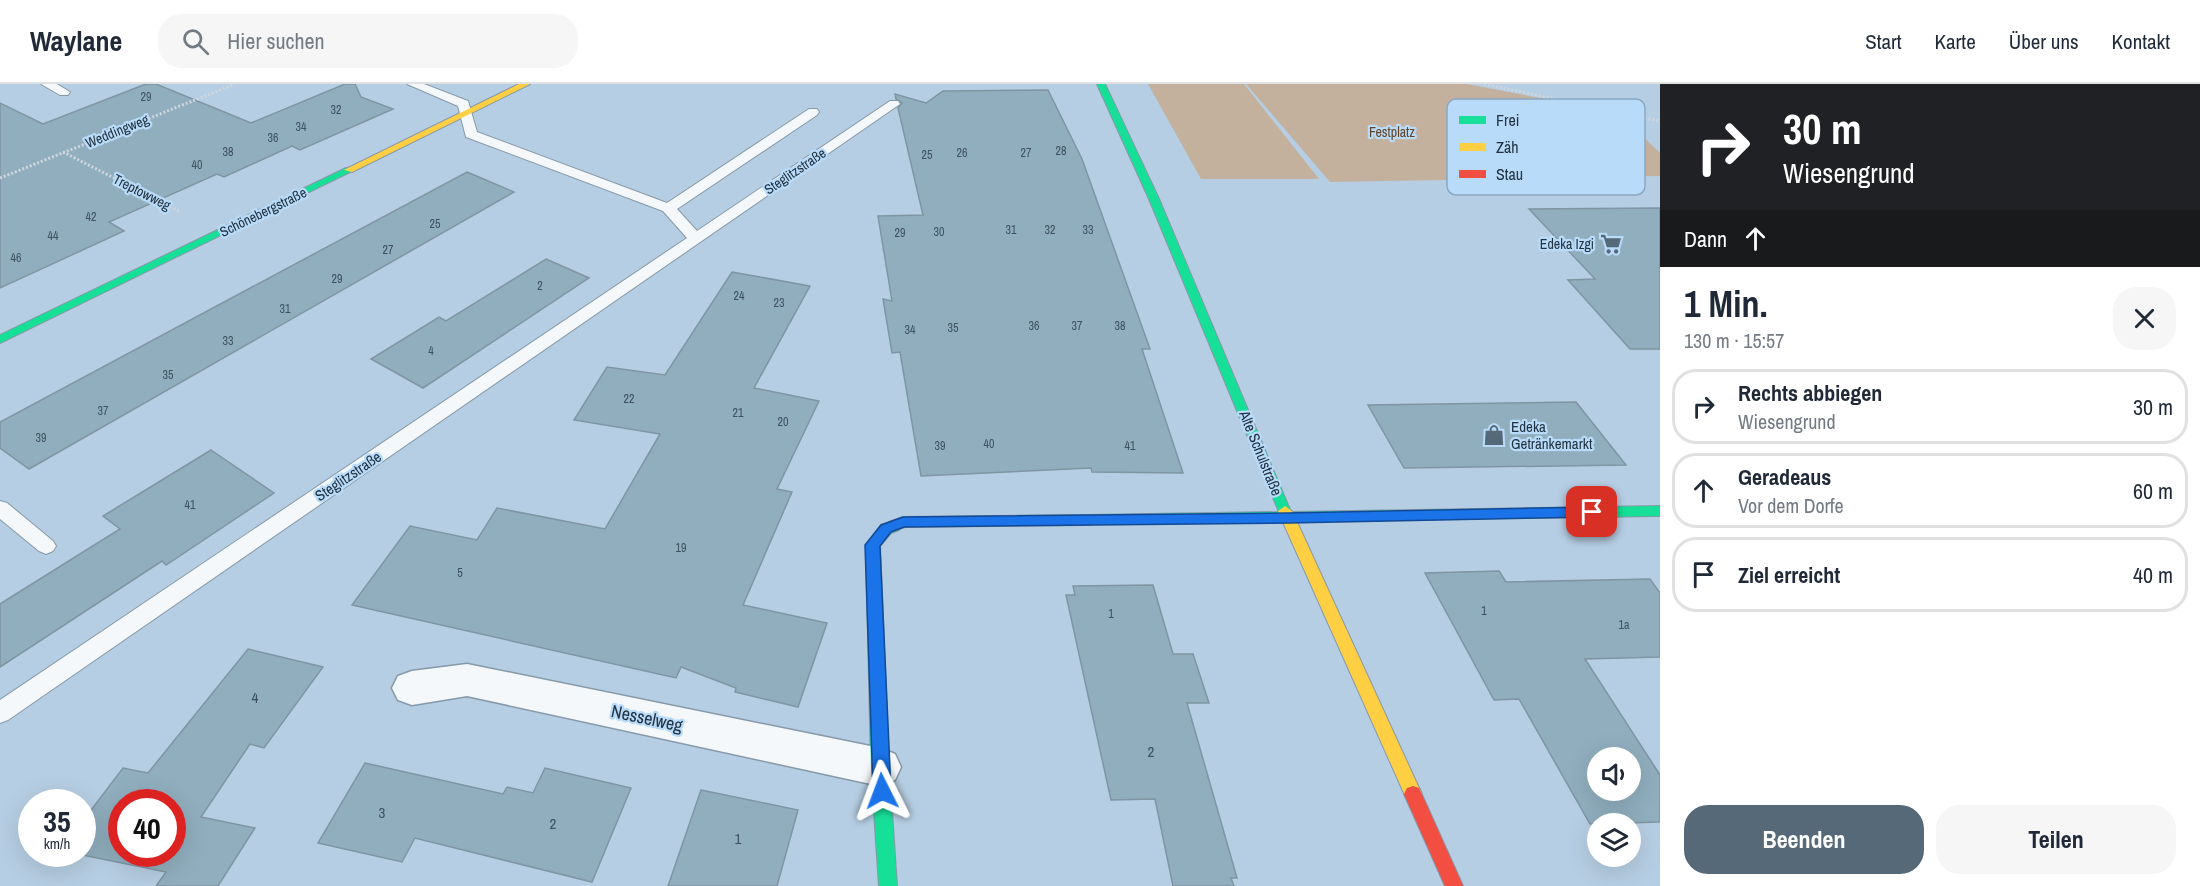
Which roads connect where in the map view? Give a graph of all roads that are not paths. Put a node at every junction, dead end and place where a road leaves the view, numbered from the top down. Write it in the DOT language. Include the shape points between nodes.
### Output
graph roads {
  1 [pos="47,84"];
  2 [pos="413,84"];
  3 [pos="526,84"];
  4 [pos="1101,84"];
  5 [pos="64,92"];
  6 [pos="894,104"];
  7 [pos="813,112"];
  8 [pos="466,114"];
  9 [pos="668,208"];
  10 [pos="696,239"];
  11 [pos="0,339"];
  12 [pos="0,508"];
  13 [pos="1660,511"];
  14 [pos="1288,518"];
  15 [pos="46,546"];
  16 [pos="412,688"];
  17 [pos="0,713"];
  18 [pos="880,767"];
  19 [pos="888,886"];
  20 [pos="1454,886"];
  1 -- 5 [label="lane"];
  2 -- 8 [label="lane" via="464,104"];
  3 -- 8 [label="street, Schönebergstraße"];
  4 -- 14 [label="street, Alte Schulstraße" via="1154,199"];
  6 -- 10 [label="lane, Steglitzstraße"];
  7 -- 9 [label="lane"];
  8 -- 9 [label="lane" via="471,134"];
  8 -- 11 [label="street, Schönebergstraße"];
  9 -- 10 [label="lane"];
  10 -- 17 [label="lane, Steglitzstraße"];
  12 -- 15 [label="lane"];
  13 -- 14 [label="street"];
  14 -- 18 [label="street" via="903,522 886,529 873,545"];
  14 -- 20 [label="street, Alte Schulstraße"];
  16 -- 18 [label="street, Nesselweg" via="467,680"];
  18 -- 19 [label="street"];
}
